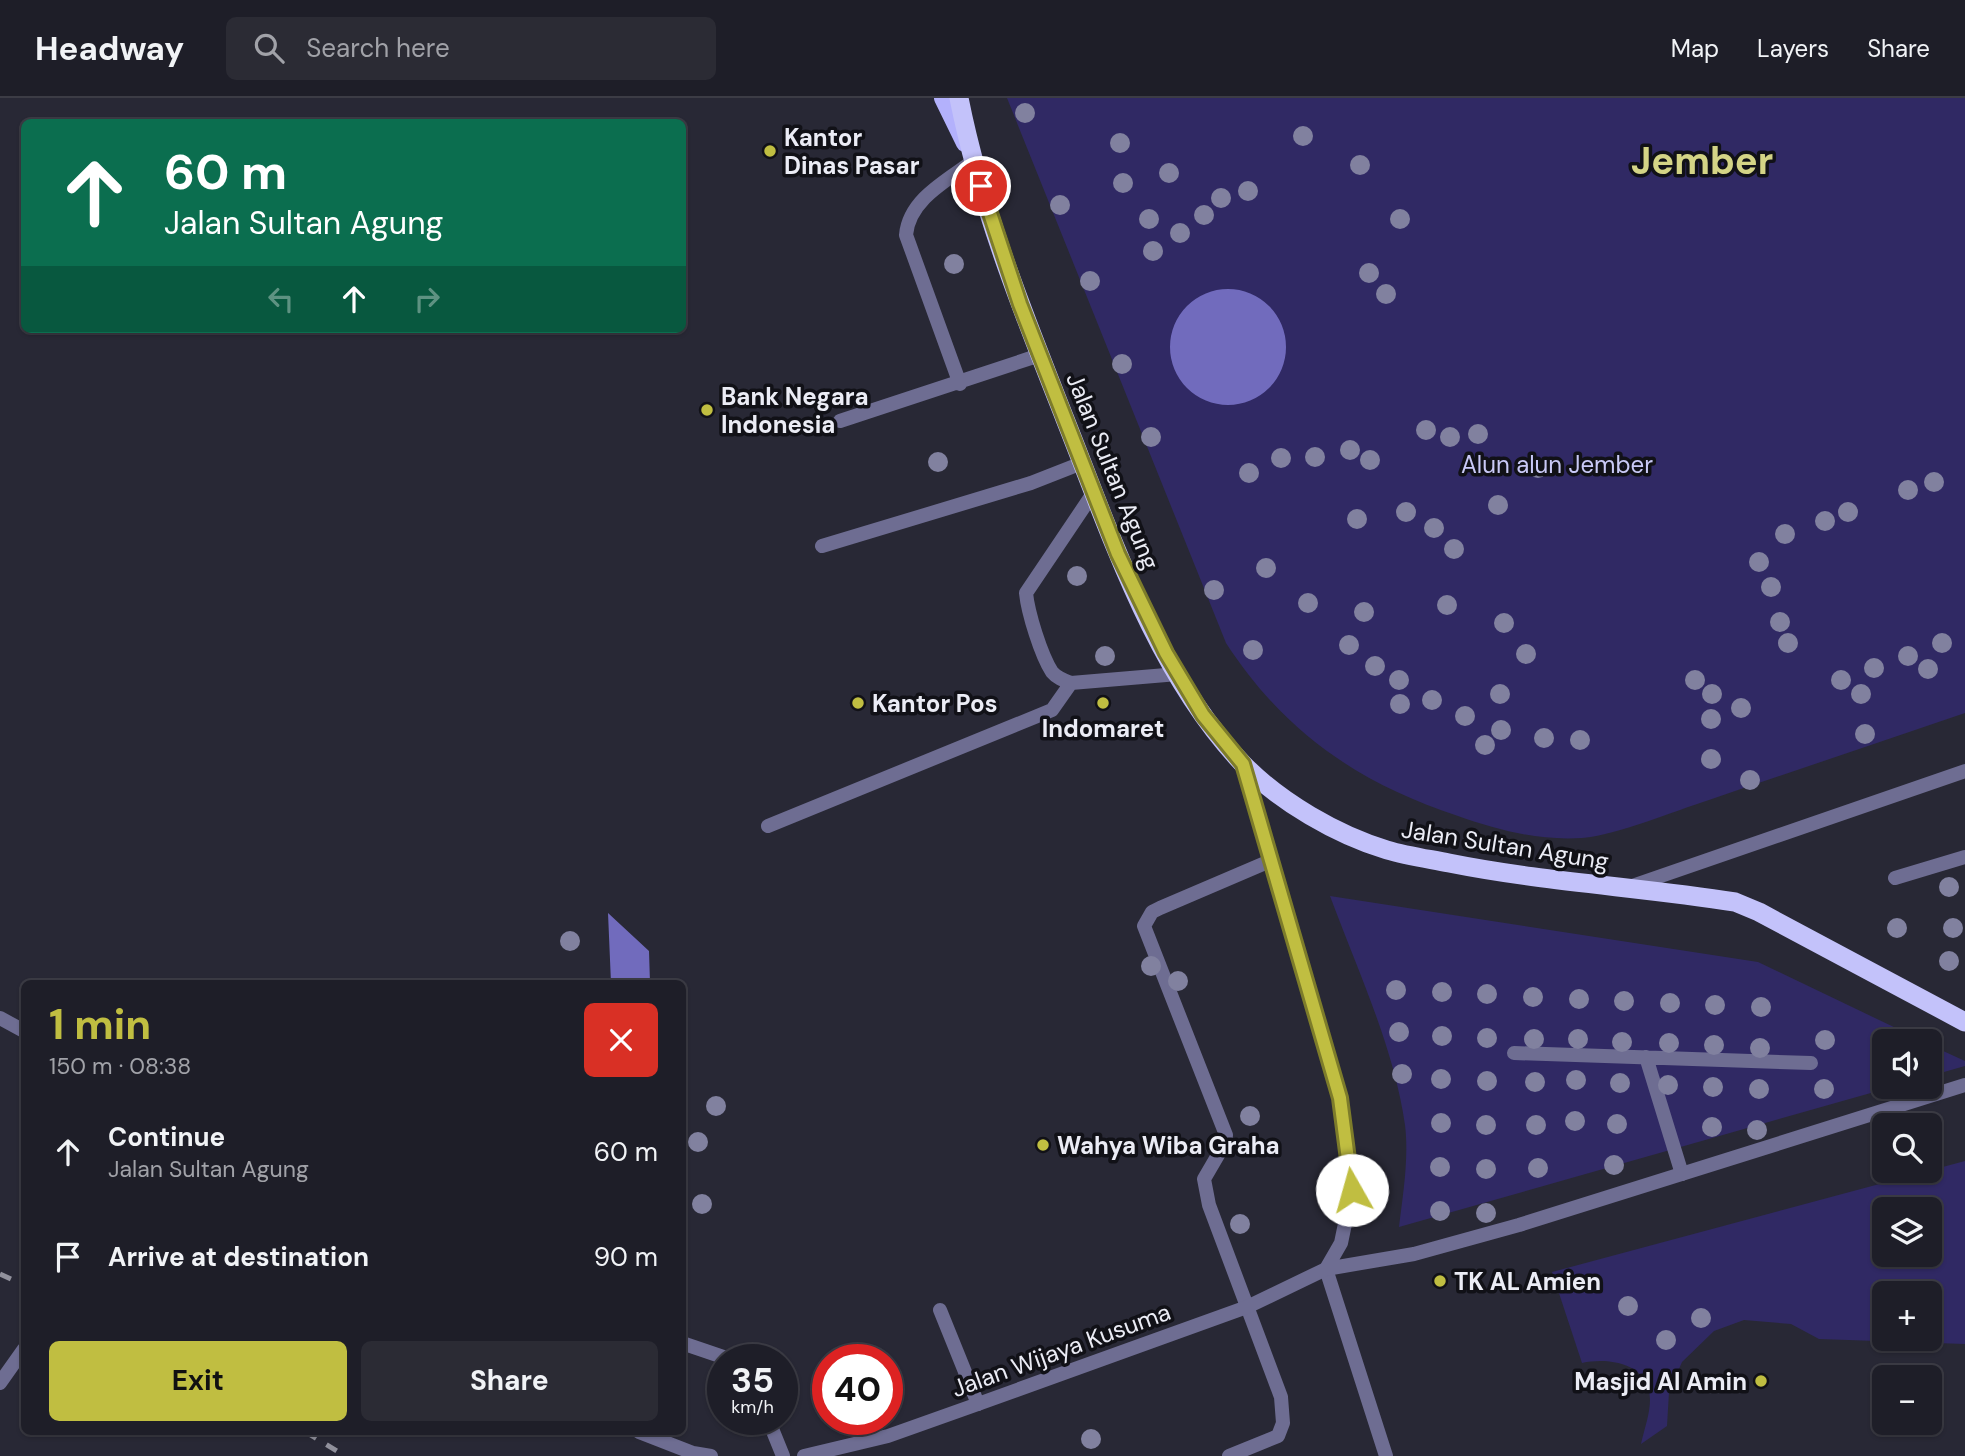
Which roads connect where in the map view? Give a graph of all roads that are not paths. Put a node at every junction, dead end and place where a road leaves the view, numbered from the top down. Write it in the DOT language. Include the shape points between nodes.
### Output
graph roads {
  1 [pos="943,98"];
  2 [pos="959,98"];
  3 [pos="971,157"];
  4 [pos="1040,355"];
  5 [pos="960,384"];
  6 [pos="840,421"];
  7 [pos="1082,463"];
  8 [pos="1094,492"];
  9 [pos="822,546"];
  10 [pos="1178,674"];
  11 [pos="1070,683"];
  12 [pos="1243,764"];
  13 [pos="1965,771"];
  14 [pos="768,826"];
  15 [pos="1965,857"];
  16 [pos="1270,860"];
  17 [pos="1895,878"];
  18 [pos="1623,889"];
  19 [pos="0,1018"];
  20 [pos="1965,1022"];
  21 [pos="21,1029"];
  22 [pos="1514,1053"];
  23 [pos="1646,1057"];
  24 [pos="1811,1063"];
  25 [pos="1965,1085"];
  26 [pos="1682,1174"];
  27 [pos="1326,1269"];
  28 [pos="1247,1307"];
  29 [pos="940,1310"];
  30 [pos="686,1344"];
  31 [pos="707,1352"];
  32 [pos="21,1353"];
  33 [pos="0,1383"];
  34 [pos="978,1404"];
  35 [pos="647,1435"];
  36 [pos="774,1435"];
  37 [pos="711,1456"];
  38 [pos="783,1456"];
  39 [pos="804,1456"];
  40 [pos="1229,1456"];
  41 [pos="1386,1456"];
  1 -- 3 [label="main road"];
  2 -- 3 [label="highway, Jalan Sultan Agung"];
  3 -- 4 [label="highway, Jalan Sultan Agung"];
  3 -- 5 [label="street" via="919,202 907,221 905,235"];
  4 -- 5 [label="street"];
  4 -- 7 [label="highway, Jalan Sultan Agung"];
  5 -- 6 [label="street"];
  7 -- 8 [label="highway, Jalan Sultan Agung"];
  7 -- 9 [label="street" via="1031,483"];
  8 -- 10 [label="highway, Jalan Sultan Agung" via="1118,554"];
  8 -- 11 [label="street" via="1026,593 1051,671"];
  10 -- 11 [label="street"];
  10 -- 12 [label="highway, Jalan Sultan Agung" via="1203,715"];
  11 -- 14 [label="street" via="1052,710"];
  12 -- 16 [label="street"];
  12 -- 18 [label="highway, Jalan Sultan Agung" via="1280,796 1387,850 1509,875"];
  13 -- 18 [label="street"];
  15 -- 17 [label="street"];
  16 -- 27 [label="street" via="1340,1098 1352,1190 1340,1243"];
  16 -- 28 [label="street" via="1152,912 1144,926 1226,1135 1204,1179 1209,1205"];
  18 -- 20 [label="highway, Jalan Sultan Agung" via="1735,902"];
  19 -- 21 [label="street"];
  22 -- 23 [label="street"];
  23 -- 24 [label="street"];
  23 -- 26 [label="street"];
  25 -- 26 [label="street, Jalan Wijaya Kusuma"];
  26 -- 27 [label="street, Jalan Wijaya Kusuma" via="1440,1247"];
  27 -- 28 [label="street, Jalan Wijaya Kusuma"];
  27 -- 41 [label="street"];
  28 -- 34 [label="street, Jalan Wijaya Kusuma"];
  28 -- 40 [label="street" via="1281,1397 1283,1423 1272,1441"];
  29 -- 34 [label="street"];
  30 -- 31 [label="street"];
  32 -- 33 [label="street"];
  34 -- 39 [label="street, Jalan Wijaya Kusuma" via="888,1436"];
  35 -- 37 [label="street"];
  36 -- 38 [label="street"];
}
